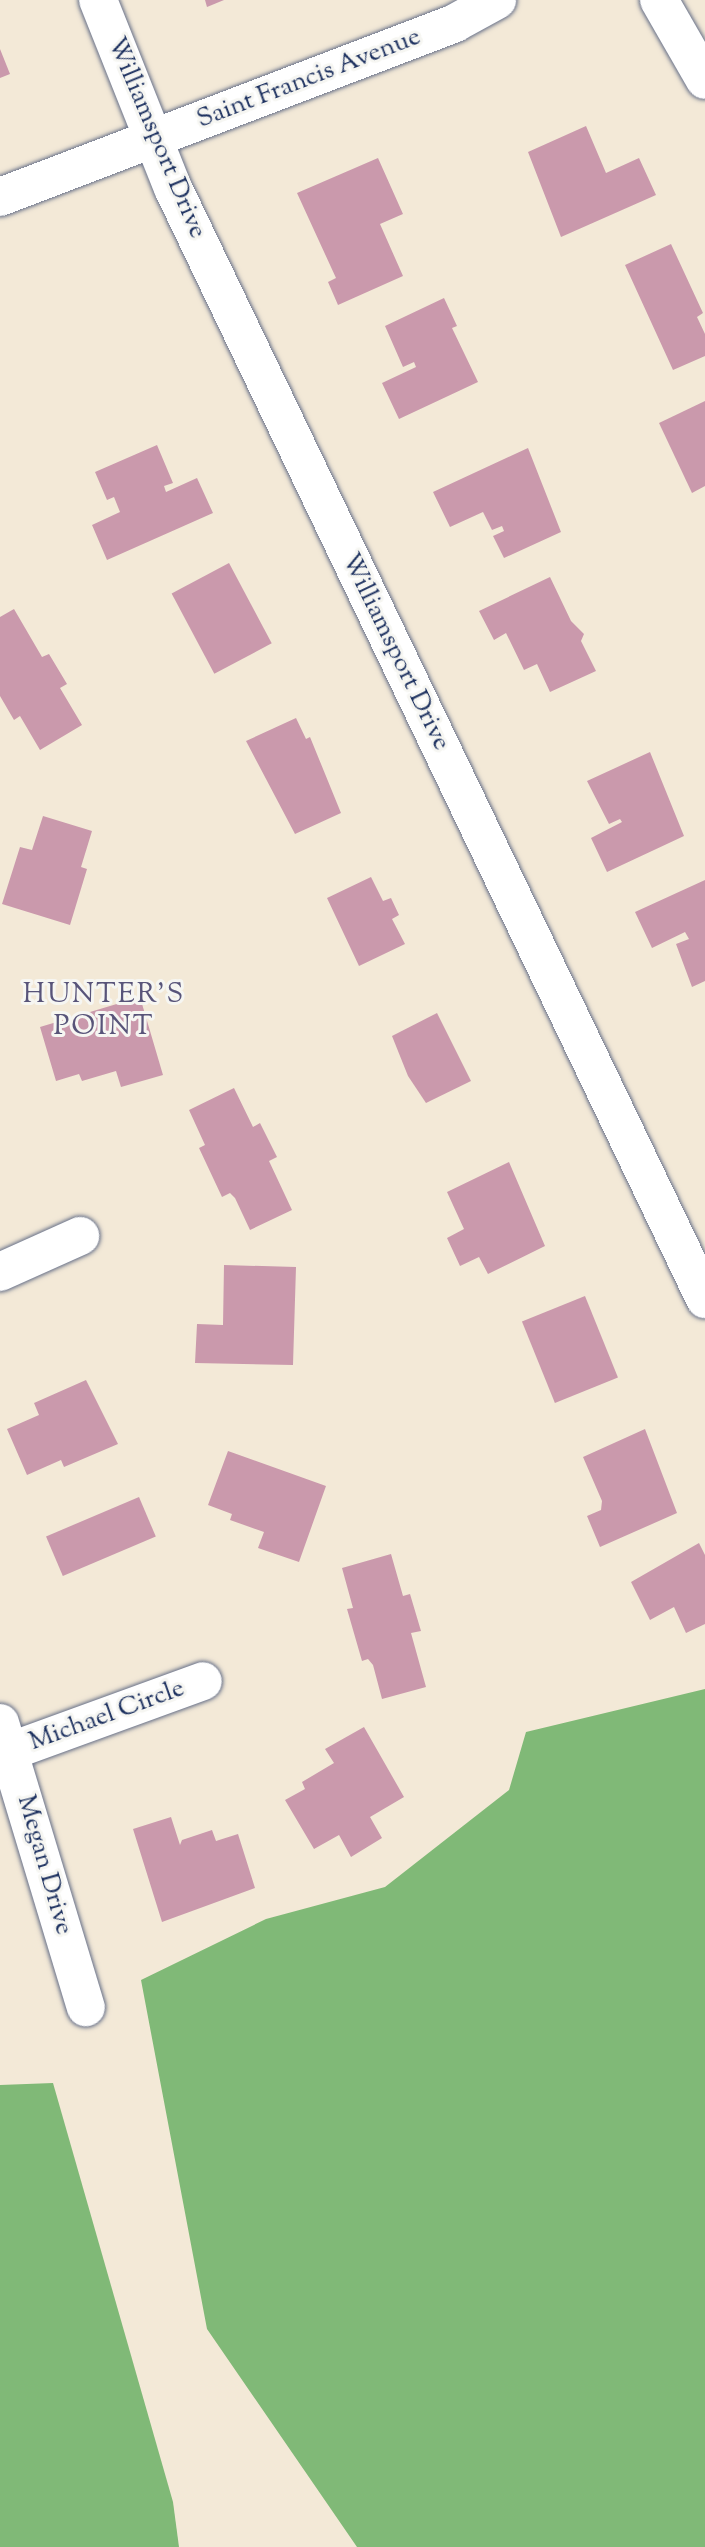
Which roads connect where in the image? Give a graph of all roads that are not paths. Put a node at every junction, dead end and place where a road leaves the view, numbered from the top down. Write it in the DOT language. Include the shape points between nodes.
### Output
graph roads {
  1 [pos="98,0"];
  2 [pos="497,0"];
  3 [pos="659,0"];
  4 [pos="705,80"];
  5 [pos="152,140"];
  6 [pos="0,197"];
  7 [pos="80,1236"];
  8 [pos="0,1272"];
  9 [pos="705,1298"];
  10 [pos="203,1681"];
  11 [pos="6,1737"];
  12 [pos="86,2007"];
  1 -- 5 [label="street, Williamsport Drive"];
  2 -- 5 [label="street, Saint Francis Avenue" via="455,23"];
  3 -- 4 [label="street"];
  5 -- 6 [label="street, Saint Francis Avenue"];
  5 -- 9 [label="street, Williamsport Drive"];
  7 -- 8 [label="street"];
  10 -- 11 [label="street, Michael Circle"];
  11 -- 12 [label="street, Megan Drive"];
}
